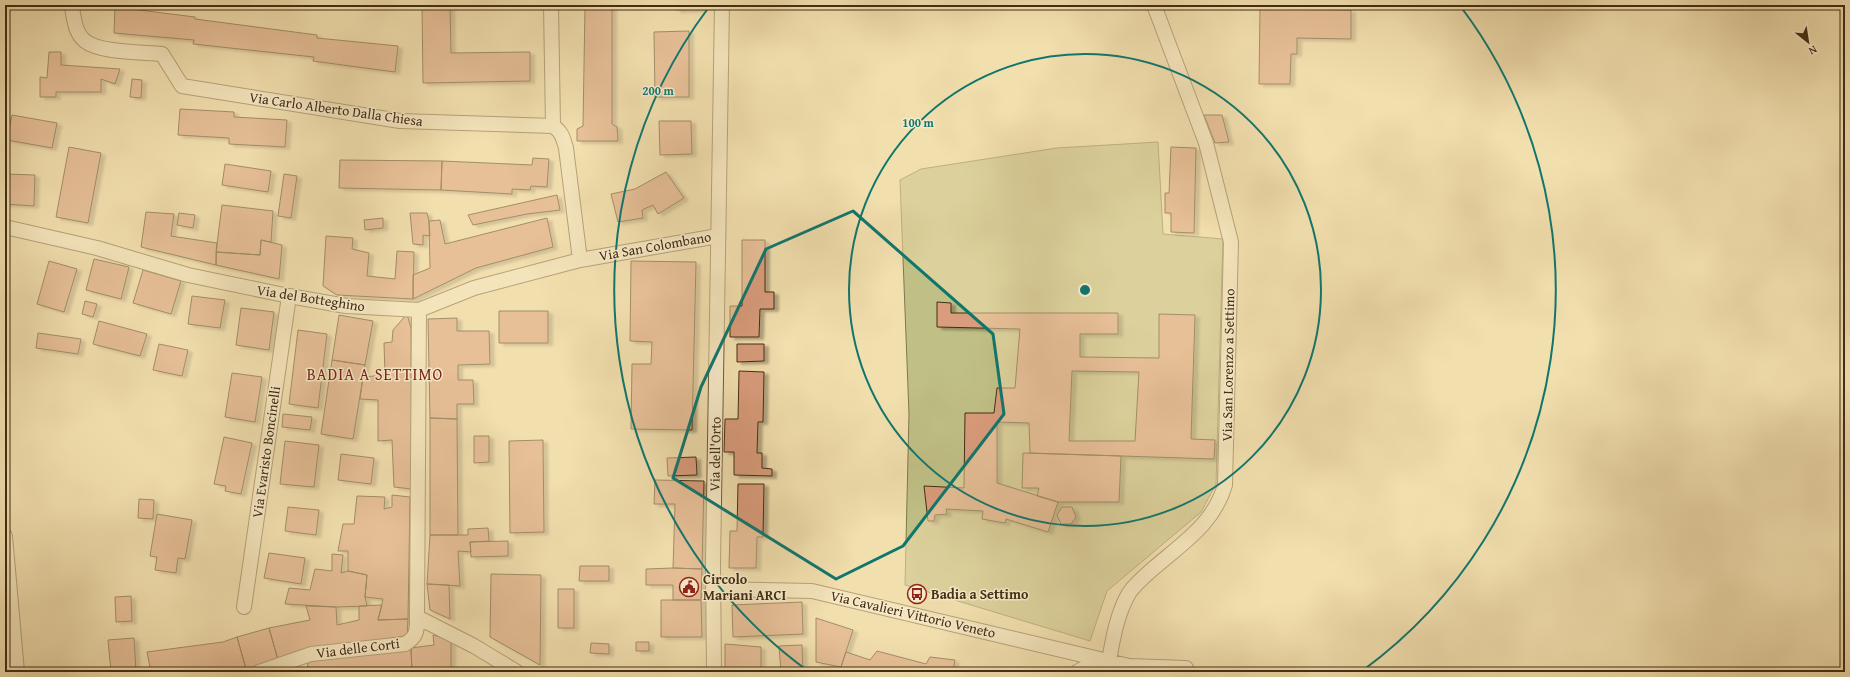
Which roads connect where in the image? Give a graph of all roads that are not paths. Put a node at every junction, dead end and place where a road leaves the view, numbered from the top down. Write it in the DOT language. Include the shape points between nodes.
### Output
graph roads {
  1 [pos="551,5"];
  2 [pos="722,5"];
  3 [pos="1154,5"];
  4 [pos="72,7"];
  5 [pos="553,126"];
  6 [pos="5,227"];
  7 [pos="718,236"];
  8 [pos="580,260"];
  9 [pos="289,296"];
  10 [pos="419,310"];
  11 [pos="5,536"];
  12 [pos="713,589"];
  13 [pos="244,607"];
  14 [pos="417,617"];
  15 [pos="1112,666"];
  16 [pos="17,672"];
  17 [pos="259,672"];
  18 [pos="517,672"];
  19 [pos="714,672"];
  20 [pos="1077,672"];
  21 [pos="1186,672"];
  1 -- 5 [label="street"];
  2 -- 7 [label="street, Via San Colombano"];
  3 -- 15 [label="street, Via San Lorenzo a Settimo" via="1206,142 1231,242 1226,485 1216,508 1202,526 1143,578 1129,594 1114,633"];
  4 -- 5 [label="street, Via Carlo Alberto Dalla Chiesa" via="78,31 86,41 98,47 162,54 182,86 400,121"];
  5 -- 8 [label="street" via="559,130 566,148"];
  6 -- 9 [label="street, Via del Botteghino" via="97,248 188,275"];
  7 -- 8 [label="street, Via San Colombano"];
  7 -- 12 [label="street, Via dell'Orto"];
  8 -- 10 [label="street, Via San Colombano" via="474,288"];
  9 -- 10 [label="street, Via del Botteghino" via="346,306"];
  9 -- 13 [label="street, Via Evaristo Boncinelli"];
  10 -- 14 [label="street"];
  11 -- 16 [label="street"];
  12 -- 15 [label="street, Via Cavalieri Vittorio Veneto" via="812,591"];
  12 -- 19 [label="street, Via dell'Orto"];
  14 -- 17 [label="street, Via delle Corti" via="414,639 406,644 311,654"];
  14 -- 18 [label="street" via="474,646"];
  15 -- 20 [label="street" via="1088,666"];
  15 -- 21 [label="street, Via Cavalieri Vittorio Veneto" via="1186,668"];
}
